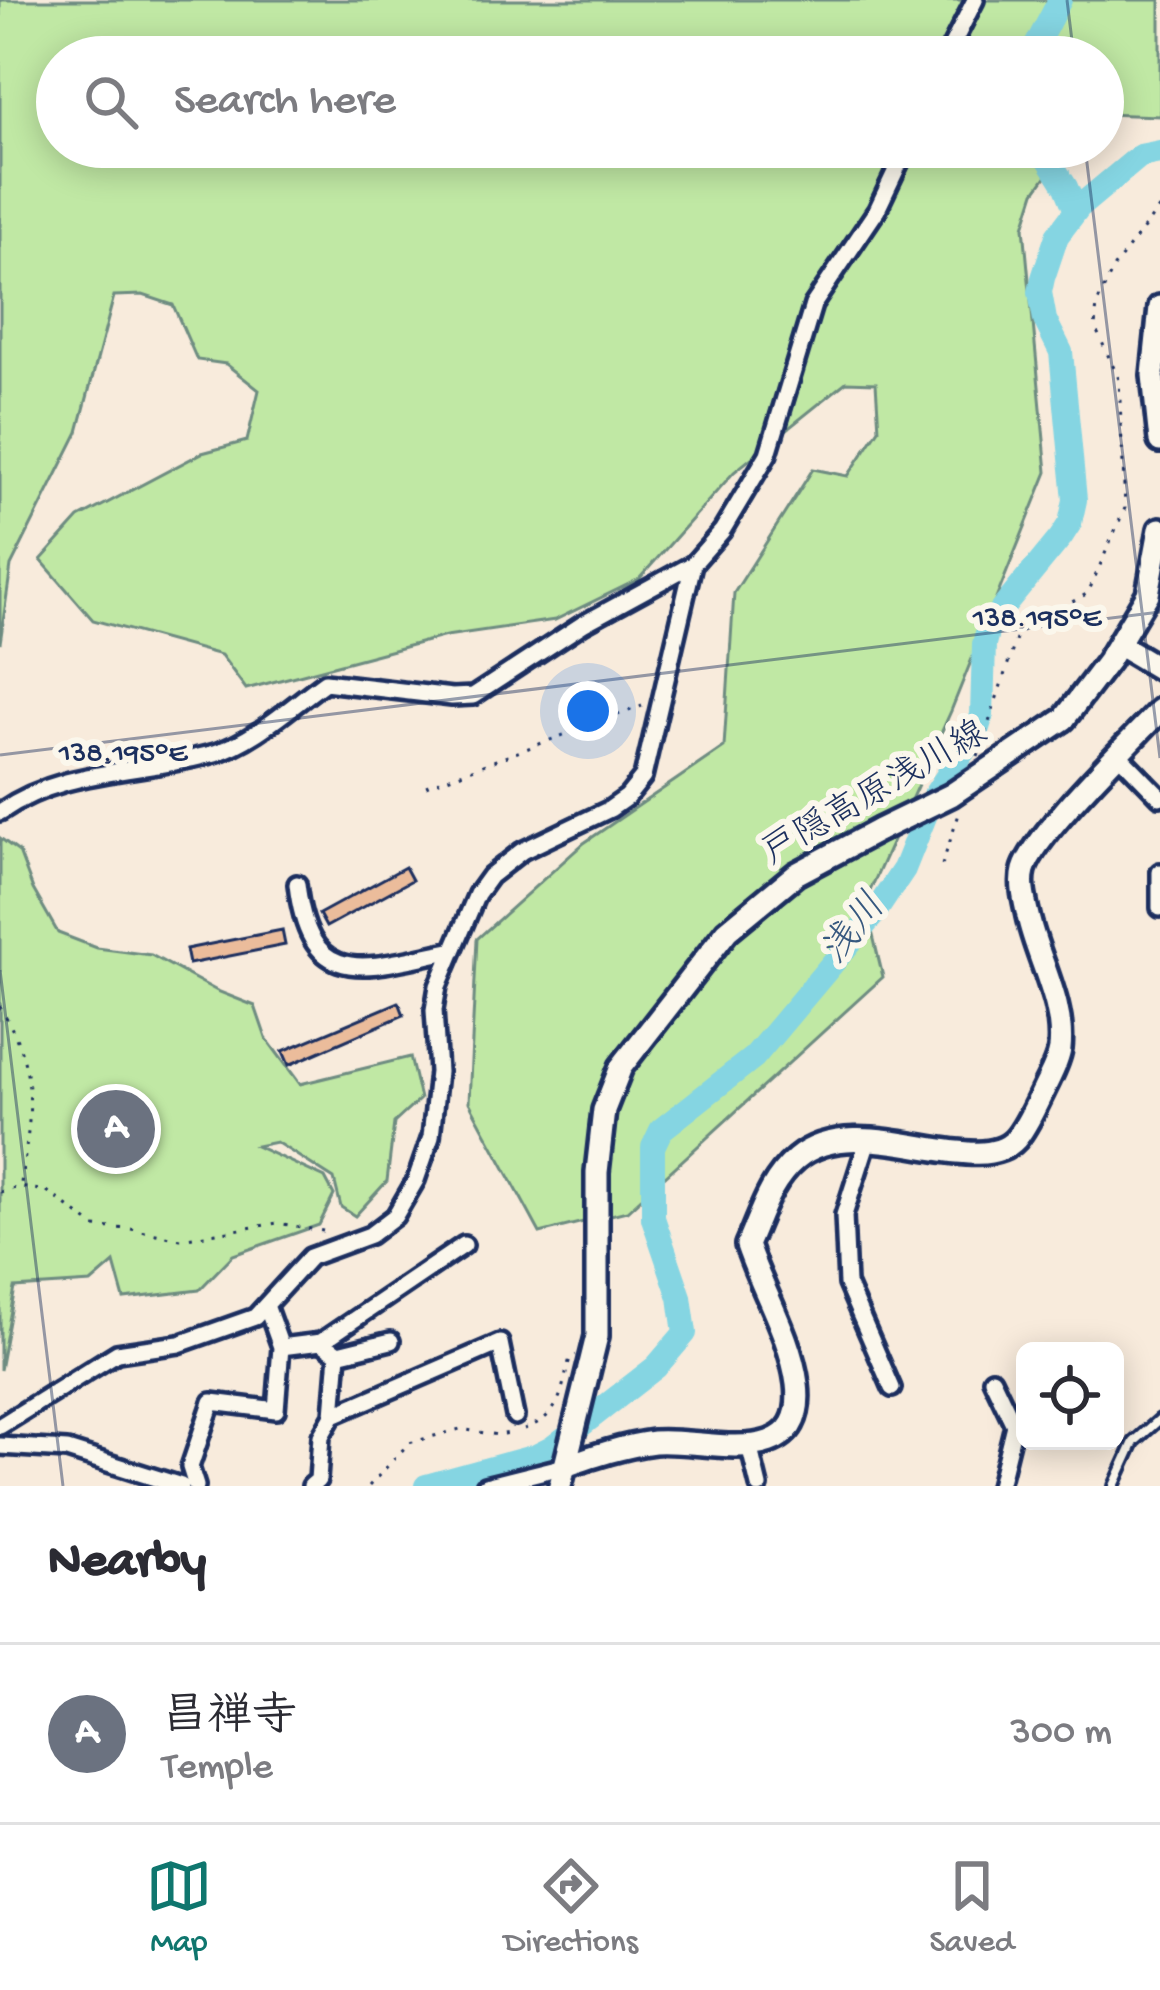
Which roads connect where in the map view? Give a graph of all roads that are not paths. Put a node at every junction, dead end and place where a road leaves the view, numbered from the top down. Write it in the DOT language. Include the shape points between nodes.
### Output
graph roads {
  1 [pos="975,0"];
  2 [pos="957,36"];
  3 [pos="898,168"];
  4 [pos="1160,307"];
  5 [pos="1160,441"];
  6 [pos="1160,529"];
  7 [pos="693,564"];
  8 [pos="1118,644"];
  9 [pos="1160,669"];
  10 [pos="1160,710"];
  11 [pos="1119,755"];
  12 [pos="1160,797"];
  13 [pos="0,812"];
  14 [pos="1160,872"];
  15 [pos="297,884"];
  16 [pos="1160,908"];
  17 [pos="450,952"];
  18 [pos="868,1140"];
  19 [pos="464,1245"];
  20 [pos="267,1308"];
  21 [pos="391,1340"];
  22 [pos="321,1342"];
  23 [pos="281,1347"];
  24 [pos="338,1354"];
  25 [pos="992,1379"];
  26 [pos="892,1388"];
  27 [pos="332,1414"];
  28 [pos="515,1416"];
  29 [pos="1160,1419"];
  30 [pos="0,1426"];
  31 [pos="0,1446"];
  32 [pos="750,1449"];
  33 [pos="564,1468"];
  34 [pos="181,1486"];
  35 [pos="196,1486"];
  36 [pos="311,1486"];
  37 [pos="485,1486"];
  38 [pos="759,1486"];
  39 [pos="999,1486"];
  40 [pos="1114,1486"];
  1 -- 2 [label="street"];
  3 -- 7 [label="street" via="814,305 768,454"];
  4 -- 5 [label="main road" via="1153,374"];
  6 -- 8 [label="main road, 戸隠高原浅川線" via="1148,594"];
  7 -- 13 [label="street" via="473,696 325,682 239,744 54,784"];
  7 -- 17 [label="street" via="643,777 627,797 522,850 490,876"];
  8 -- 9 [label="main road"];
  8 -- 33 [label="main road, 戸隠高原浅川線, bridge" via="1064,719 951,795 796,874 727,931 621,1067 604,1110 597,1172 594,1348"];
  10 -- 11 [label="main road"];
  11 -- 12 [label="street"];
  11 -- 18 [label="main road" via="1034,849 1024,872 1060,1032 1059,1054 1015,1140 968,1155"];
  14 -- 16 [label="street"];
  15 -- 17 [label="street" via="310,936 338,964 358,968"];
  17 -- 20 [label="street" via="434,1010 431,1137 416,1180 380,1230 310,1257"];
  18 -- 26 [label="street" via="844,1215 847,1284"];
  18 -- 32 [label="main road" via="812,1147 758,1211 747,1245 797,1387 795,1413 781,1436"];
  19 -- 22 [label="street"];
  20 -- 23 [label="street"];
  20 -- 30 [label="street" via="216,1334 118,1353"];
  21 -- 24 [label="street"];
  22 -- 23 [label="street"];
  22 -- 24 [label="street"];
  23 -- 35 [label="street" via="276,1410 212,1402 190,1467"];
  24 -- 27 [label="street"];
  25 -- 39 [label="street" via="1014,1425"];
  27 -- 28 [label="street" via="500,1343"];
  27 -- 36 [label="street"];
  29 -- 40 [label="lane" via="1134,1442"];
  31 -- 34 [label="street" via="67,1450"];
  32 -- 33 [label="main road" via="658,1442"];
  32 -- 38 [label="street"];
  33 -- 37 [label="street"];
}
